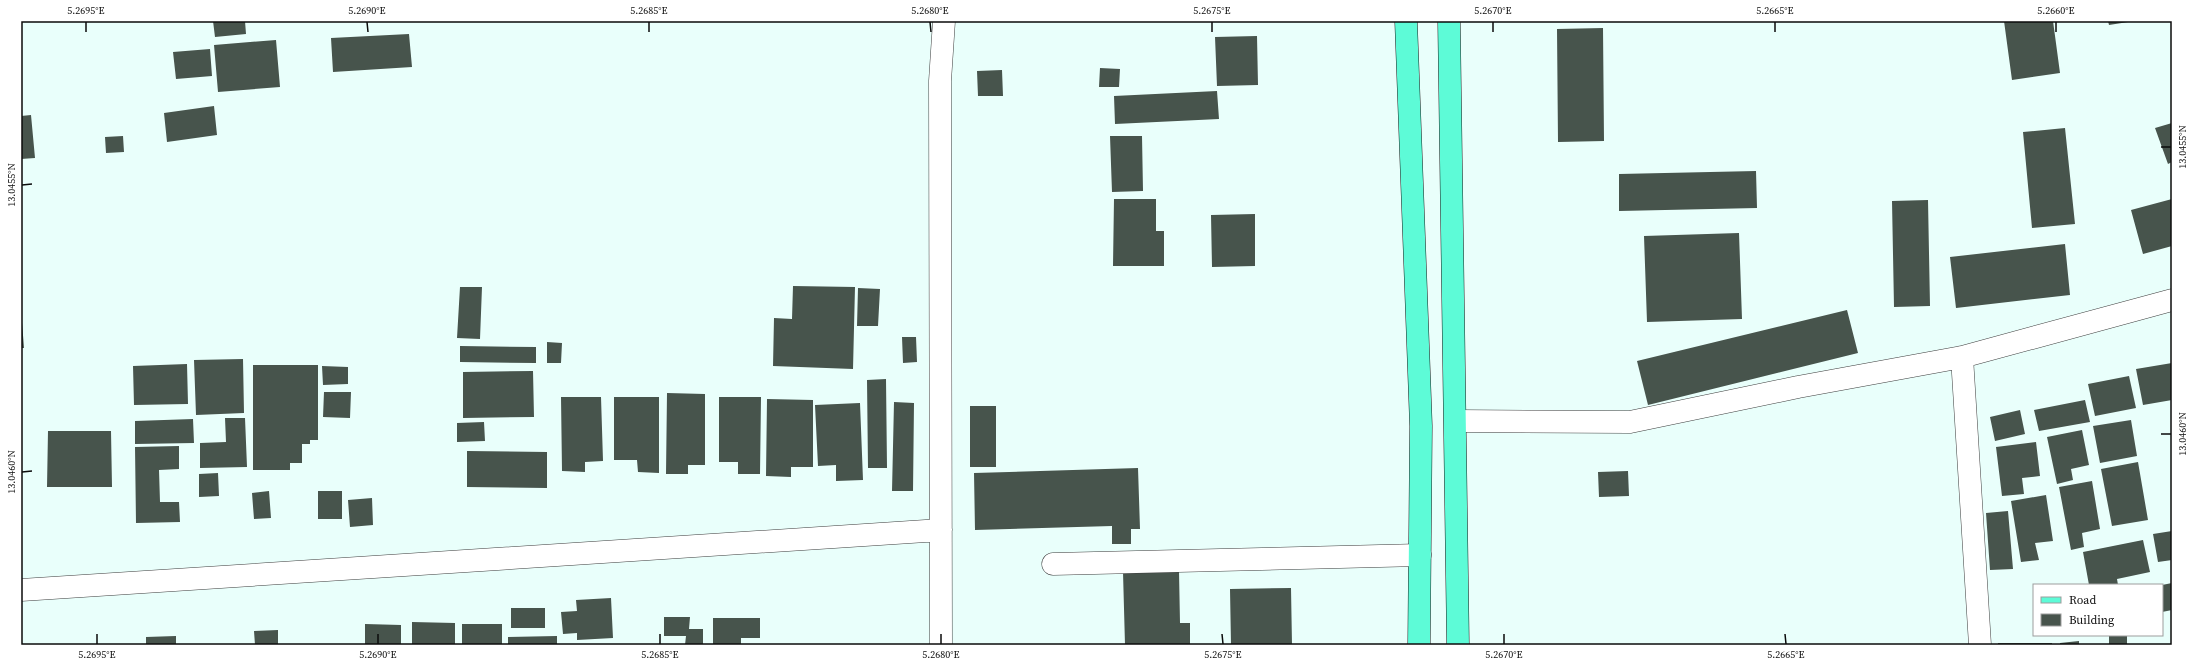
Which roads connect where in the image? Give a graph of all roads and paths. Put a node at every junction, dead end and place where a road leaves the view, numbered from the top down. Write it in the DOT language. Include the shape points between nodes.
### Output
graph roads {
  1 [pos="944,21"];
  2 [pos="1406,21"];
  3 [pos="1449,21"];
  4 [pos="2172,300"];
  5 [pos="1962,357"];
  6 [pos="1456,421"];
  7 [pos="942,530"];
  8 [pos="1420,555"];
  9 [pos="1053,564"];
  10 [pos="21,590"];
  11 [pos="941,645"];
  12 [pos="1419,645"];
  13 [pos="1458,645"];
  14 [pos="1980,645"];
  1 -- 7 [label="street" via="940,81"];
  2 -- 8 [label="main road" via="1421,426"];
  3 -- 6 [label="main road"];
  4 -- 5 [label="street"];
  5 -- 6 [label="street" via="1798,387 1630,422"];
  5 -- 14 [label="street"];
  6 -- 13 [label="main road"];
  7 -- 10 [label="street"];
  7 -- 11 [label="street"];
  8 -- 9 [label="street"];
  8 -- 12 [label="main road"];
}
